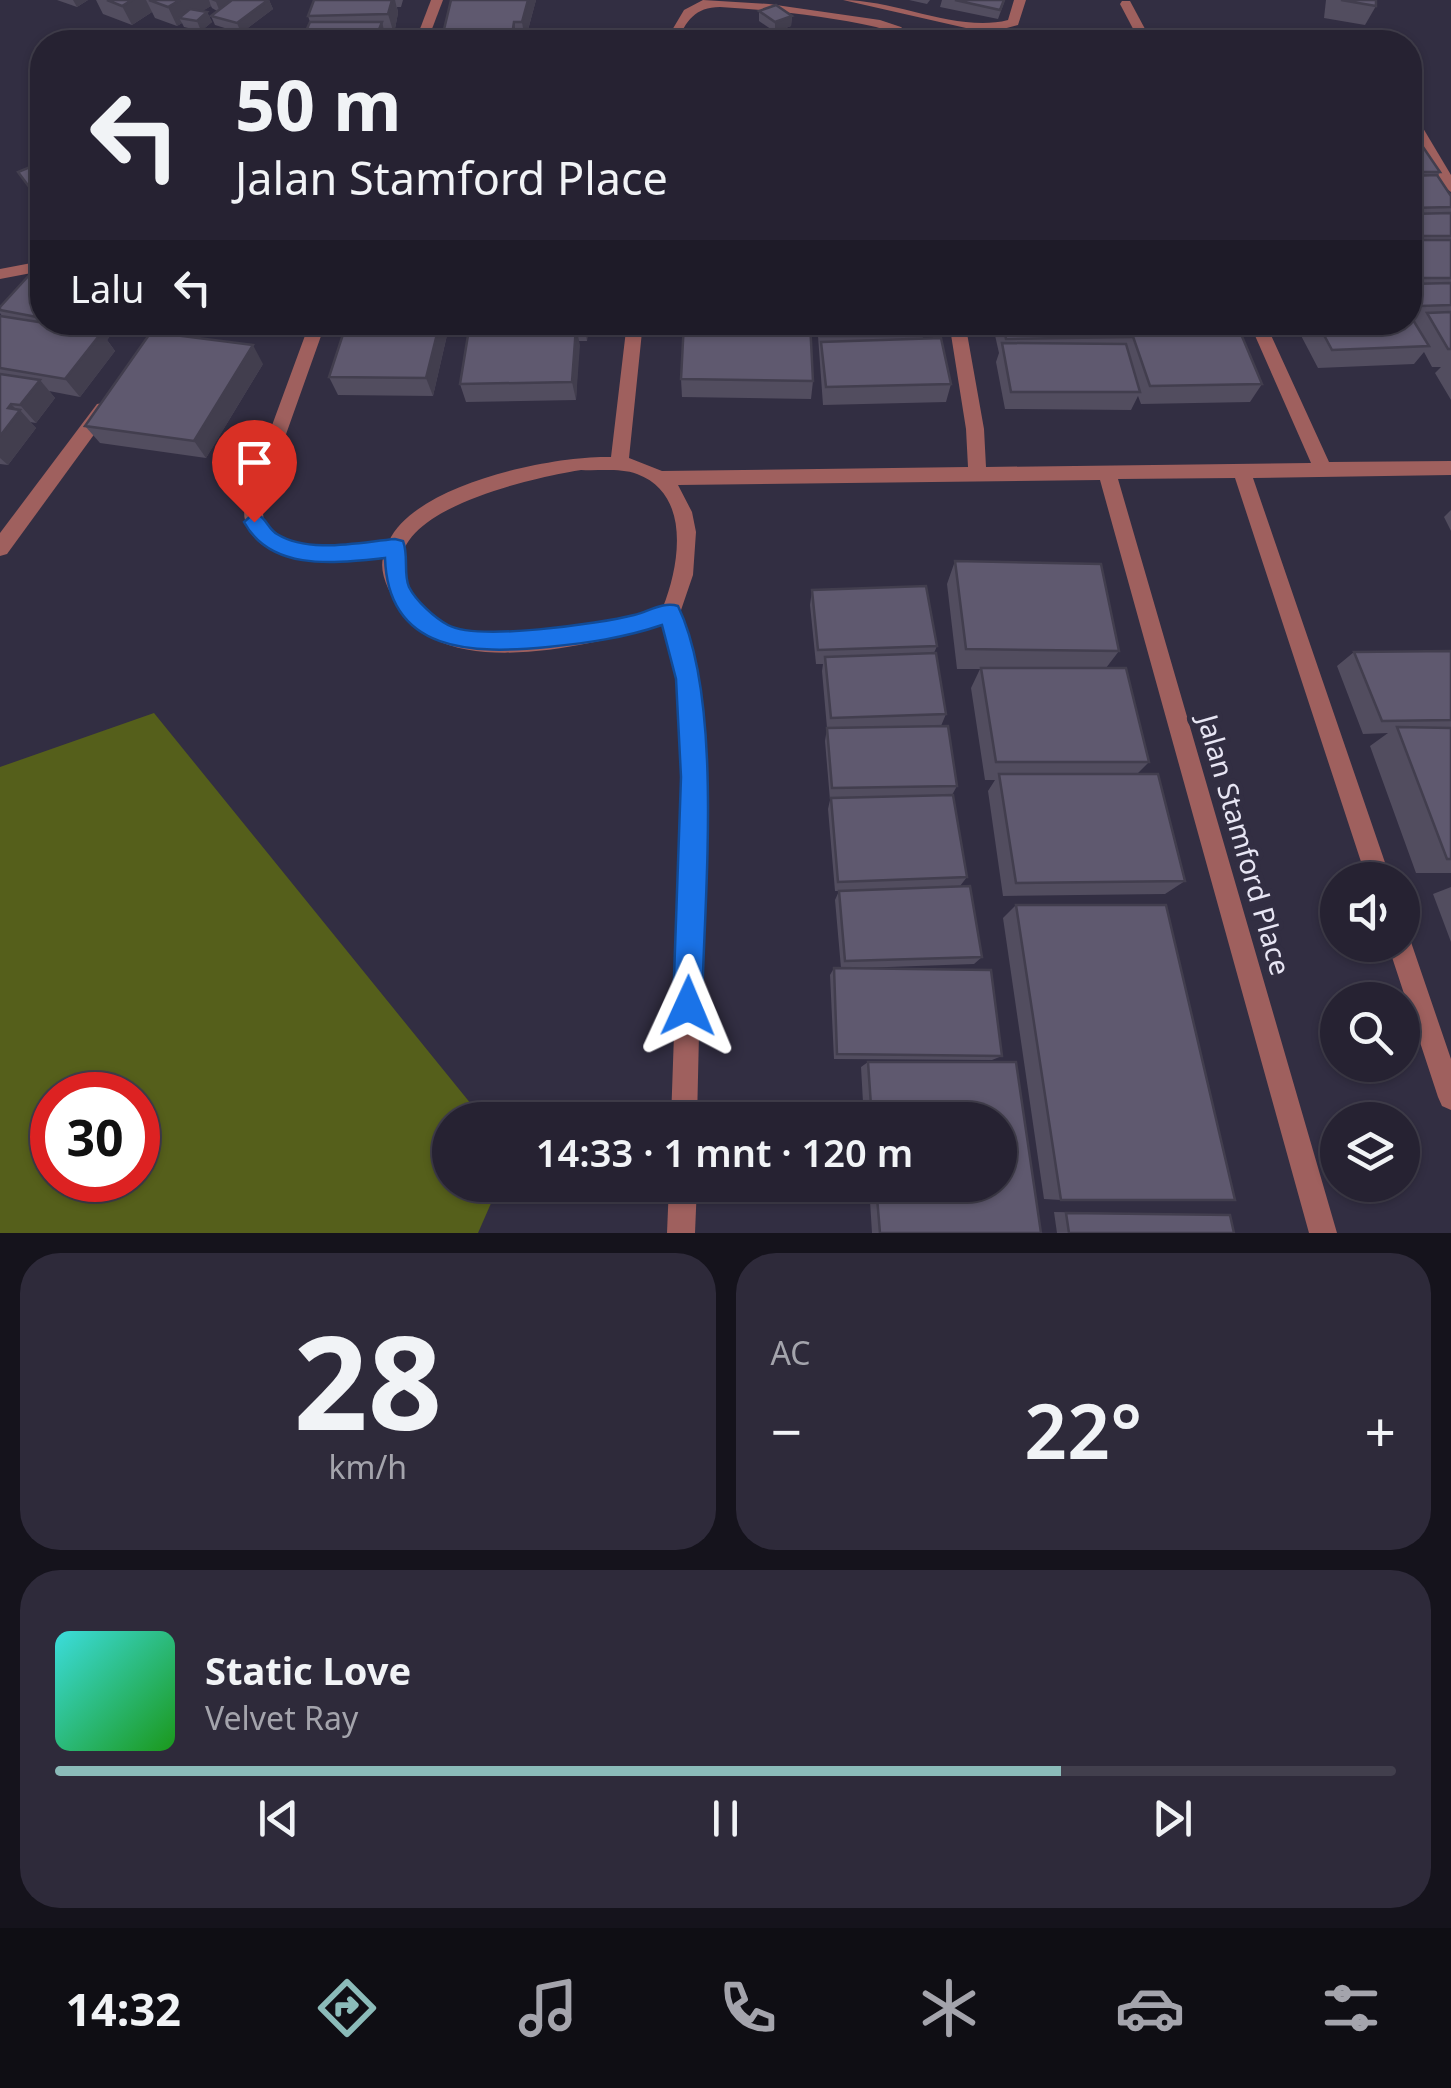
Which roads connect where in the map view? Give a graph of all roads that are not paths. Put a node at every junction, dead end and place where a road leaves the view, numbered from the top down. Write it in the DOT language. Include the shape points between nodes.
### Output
graph roads {
  1 [pos="437,0"];
  2 [pos="849,0"];
  3 [pos="1020,0"];
  4 [pos="1126,4"];
  5 [pos="426,30"];
  6 [pos="675,30"];
  7 [pos="897,30"];
  8 [pos="1140,30"];
  9 [pos="1422,138"];
  10 [pos="1451,187"];
  11 [pos="30,268"];
  12 [pos="0,274"];
  13 [pos="157,335"];
  14 [pos="313,335"];
  15 [pos="634,335"];
  16 [pos="959,335"];
  17 [pos="1263,335"];
  18 [pos="133,368"];
  19 [pos="111,398"];
  20 [pos="619,465"];
  21 [pos="1451,468"];
  22 [pos="1322,469"];
  23 [pos="1242,470"];
  24 [pos="1107,473"];
  25 [pos="977,474"];
  26 [pos="661,478"];
  27 [pos="0,548"];
  28 [pos="395,548"];
  29 [pos="670,613"];
  30 [pos="1373,862"];
  31 [pos="1406,962"];
  32 [pos="1451,1096"];
  33 [pos="685,1102"];
  34 [pos="682,1202"];
  35 [pos="681,1233"];
  36 [pos="1323,1233"];
  1 -- 5 [label="street"];
  2 -- 3 [label="street" via="988,29 1014,22"];
  4 -- 8 [label="street"];
  6 -- 7 [label="street" via="693,8 719,2"];
  9 -- 10 [label="street"];
  11 -- 12 [label="street"];
  13 -- 18 [label="street"];
  14 -- 28 [label="street" via="255,496 254,522 267,540 300,550"];
  15 -- 20 [label="street"];
  16 -- 25 [label="street"];
  17 -- 22 [label="street"];
  19 -- 27 [label="street"];
  20 -- 26 [label="street"];
  20 -- 28 [label="street" via="545,466 496,480 410,526"];
  21 -- 22 [label="street"];
  22 -- 23 [label="street"];
  23 -- 24 [label="street"];
  23 -- 30 [label="street"];
  24 -- 25 [label="street"];
  24 -- 36 [label="street, Jalan Stamford Place"];
  25 -- 26 [label="street"];
  26 -- 29 [label="street" via="685,518 686,565"];
  28 -- 29 [label="street" via="397,586 443,634 515,640 633,626"];
  29 -- 33 [label="street" via="688,679 694,777"];
  31 -- 32 [label="street"];
  34 -- 35 [label="street"];
}
